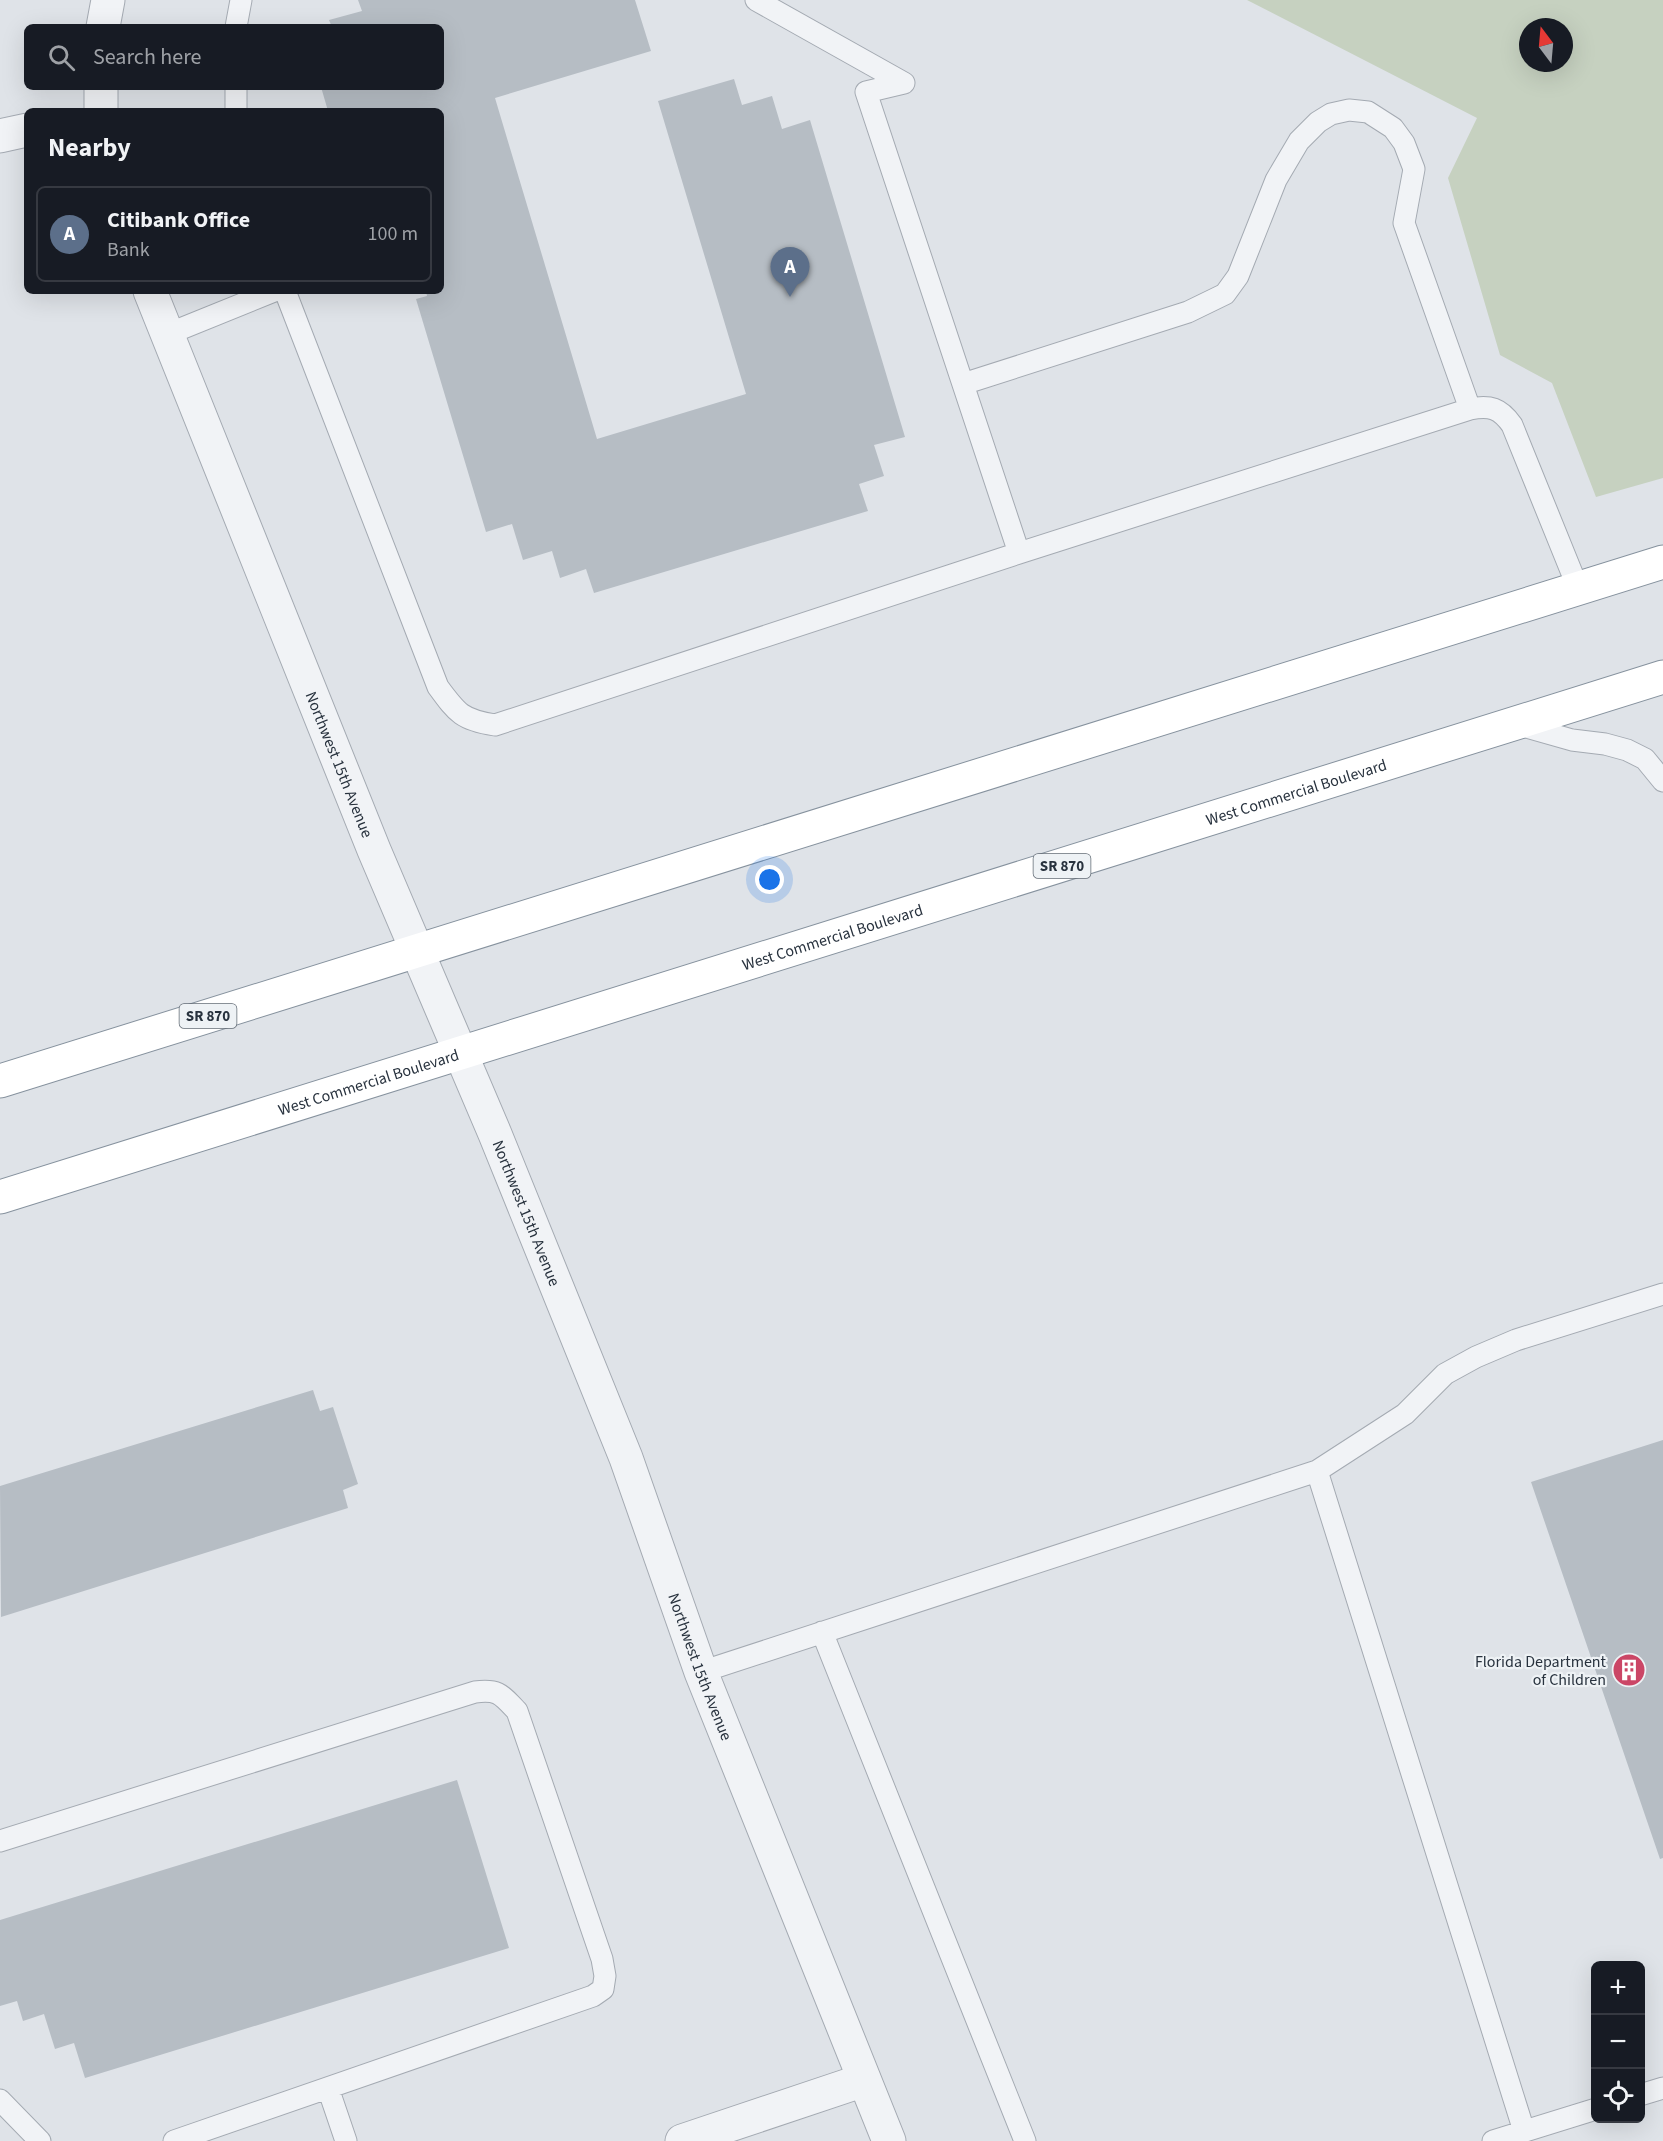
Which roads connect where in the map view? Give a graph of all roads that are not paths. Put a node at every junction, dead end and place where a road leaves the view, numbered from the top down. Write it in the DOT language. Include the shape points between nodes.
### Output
graph roads {
  1 [pos="108,0"];
  2 [pos="241,0"];
  3 [pos="756,0"];
  4 [pos="104,24"];
  5 [pos="237,24"];
  6 [pos="101,90"];
  7 [pos="236,90"];
  8 [pos="101,108"];
  9 [pos="236,108"];
  10 [pos="24,130"];
  11 [pos="0,136"];
  12 [pos="151,294"];
  13 [pos="267,294"];
  14 [pos="286,294"];
  15 [pos="168,334"];
  16 [pos="963,384"];
  17 [pos="1470,409"];
  18 [pos="1019,553"];
  19 [pos="1663,562"];
  20 [pos="1578,588"];
  21 [pos="1663,677"];
  22 [pos="1516,723"];
  23 [pos="1663,781"];
  24 [pos="417,951"];
  25 [pos="460,1053"];
  26 [pos="0,1081"];
  27 [pos="0,1197"];
  28 [pos="1663,1294"];
  29 [pos="1317,1471"];
  30 [pos="822,1632"];
  31 [pos="701,1672"];
  32 [pos="0,1841"];
  33 [pos="864,2080"];
  34 [pos="328,2088"];
  35 [pos="1663,2088"];
  36 [pos="1645,2094"];
  37 [pos="0,2100"];
  38 [pos="1591,2111"];
  39 [pos="1509,2137"];
  40 [pos="40,2141"];
  41 [pos="174,2141"];
  42 [pos="346,2141"];
  43 [pos="682,2141"];
  44 [pos="889,2141"];
  45 [pos="1025,2141"];
  1 -- 4 [label="street"];
  2 -- 5 [label="lane"];
  3 -- 16 [label="lane" via="904,83 866,92"];
  6 -- 8 [label="street"];
  7 -- 9 [label="lane"];
  10 -- 11 [label="street"];
  12 -- 15 [label="street, Northwest 15th Avenue"];
  13 -- 15 [label="lane"];
  14 -- 18 [label="lane" via="438,687 454,710 472,722 495,725"];
  15 -- 24 [label="street, Northwest 15th Avenue"];
  16 -- 17 [label="lane" via="1188,312 1225,294 1239,276 1276,180 1299,141 1318,122 1349,110 1368,112 1393,128 1404,143 1414,169 1404,223"];
  16 -- 18 [label="lane"];
  17 -- 18 [label="lane"];
  17 -- 20 [label="lane" via="1495,409 1512,425"];
  19 -- 20 [label="highway, SR 870"];
  20 -- 24 [label="highway, SR 870"];
  21 -- 22 [label="highway, West Commercial Boulevard / SR 870"];
  22 -- 23 [label="lane" via="1572,740 1627,750 1645,759"];
  22 -- 25 [label="highway, West Commercial Boulevard / SR 870"];
  24 -- 25 [label="street, Northwest 15th Avenue"];
  24 -- 26 [label="highway, SR 870"];
  25 -- 27 [label="highway, West Commercial Boulevard / SR 870"];
  25 -- 31 [label="street, Northwest 15th Avenue" via="626,1458"];
  28 -- 29 [label="lane" via="1516,1340 1476,1357 1445,1374 1405,1414"];
  29 -- 30 [label="lane"];
  29 -- 39 [label="lane"];
  30 -- 31 [label="lane"];
  30 -- 45 [label="lane"];
  31 -- 33 [label="street, Northwest 15th Avenue"];
  32 -- 34 [label="lane" via="474,1692 490,1690 503,1697 517,1711 602,1959 603,1989 593,1996"];
  33 -- 43 [label="street"];
  33 -- 44 [label="street, Northwest 15th Avenue"];
  34 -- 41 [label="lane"];
  34 -- 42 [label="lane"];
  35 -- 36 [label="lane"];
  37 -- 40 [label="lane"];
  38 -- 39 [label="lane"];
}
